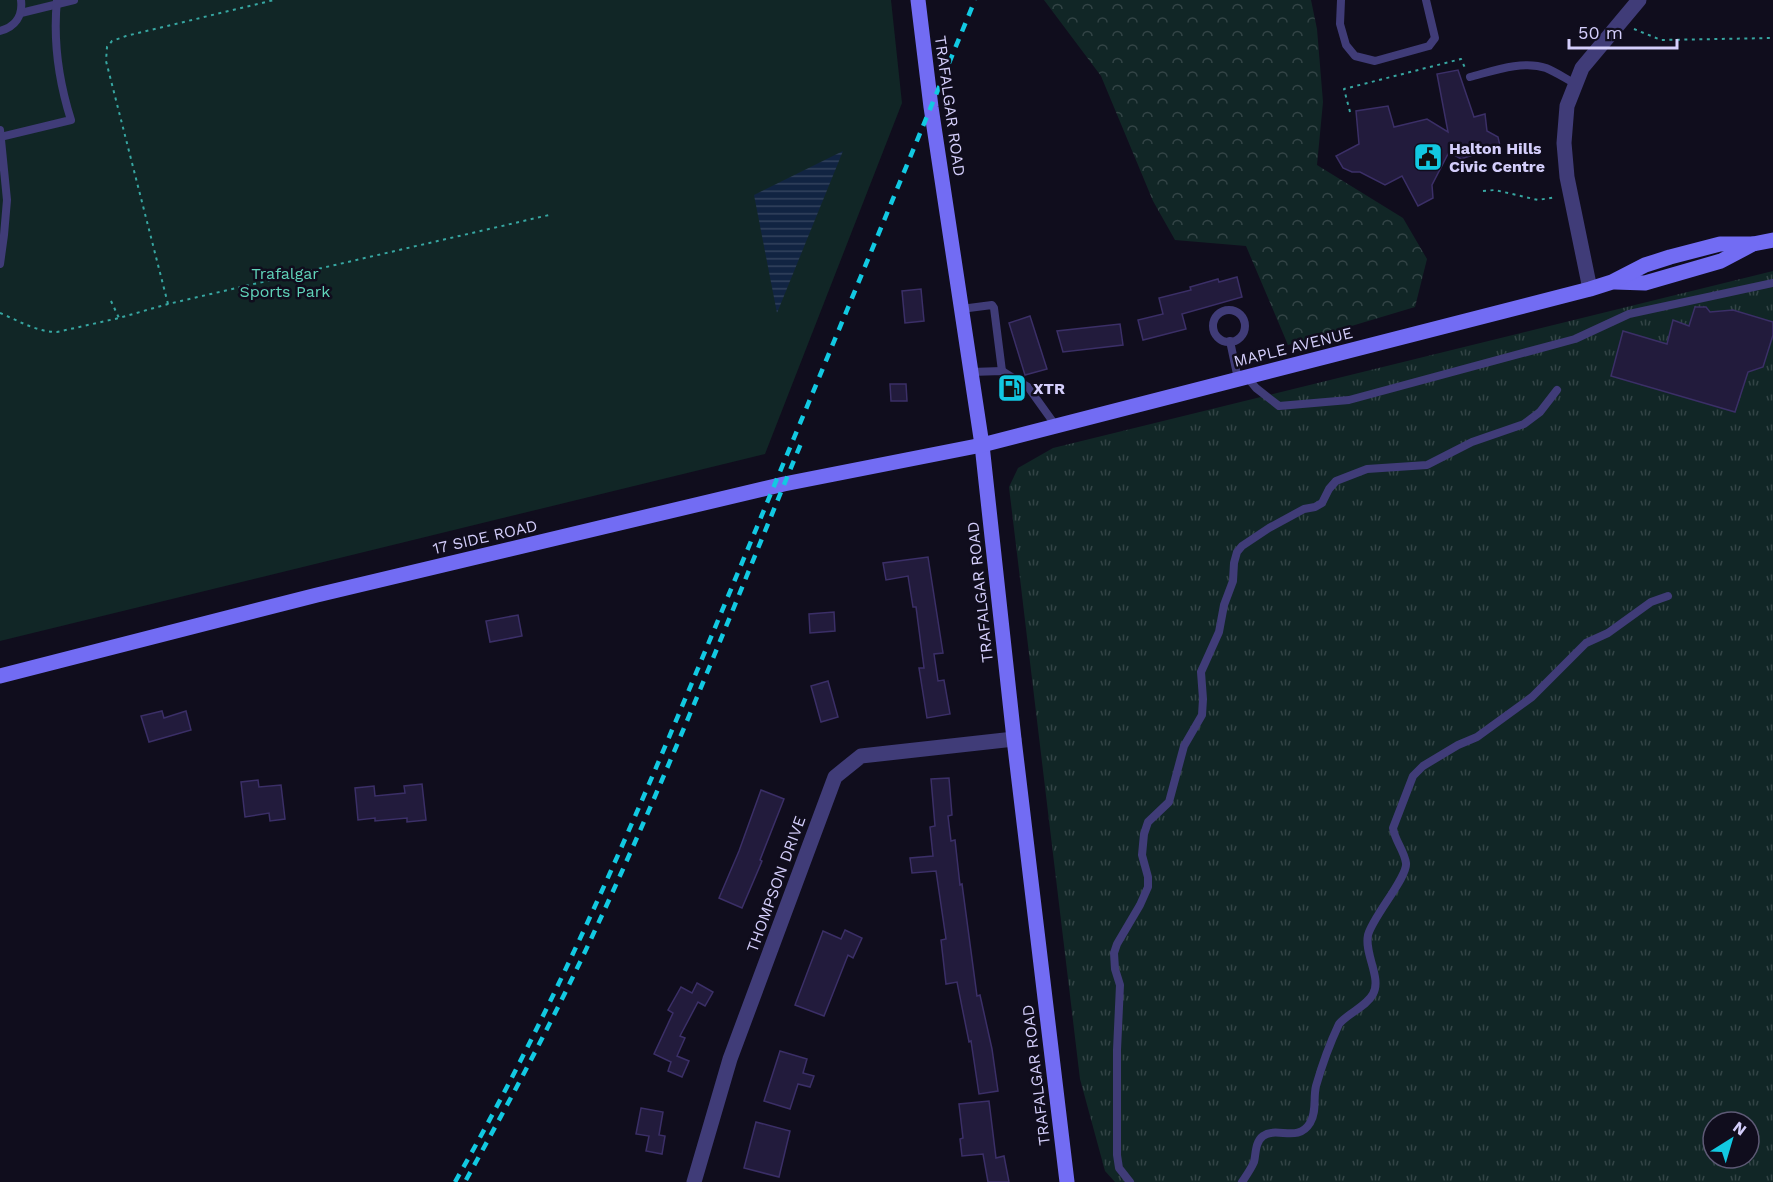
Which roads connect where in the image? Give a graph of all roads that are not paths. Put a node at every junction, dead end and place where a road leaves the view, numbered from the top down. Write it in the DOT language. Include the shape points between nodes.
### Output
graph roads {
  1 [pos="21,0"];
  2 [pos="74,0"];
  3 [pos="918,0"];
  4 [pos="1341,0"];
  5 [pos="1425,0"];
  6 [pos="57,2"];
  7 [pos="1631,3"];
  8 [pos="21,13"];
  9 [pos="0,31"];
  10 [pos="1470,77"];
  11 [pos="1576,84"];
  12 [pos="0,130"];
  13 [pos="0,137"];
  14 [pos="1773,240"];
  15 [pos="0,264"];
  16 [pos="1773,283"];
  17 [pos="1590,289"];
  18 [pos="961,309"];
  19 [pos="1230,341"];
  20 [pos="1002,371"];
  21 [pos="971,372"];
  22 [pos="1243,378"];
  23 [pos="1557,390"];
  24 [pos="1056,426"];
  25 [pos="982,445"];
  26 [pos="1668,596"];
  27 [pos="0,676"];
  28 [pos="1014,738"];
  29 [pos="694,1182"];
  30 [pos="1067,1182"];
  31 [pos="1130,1182"];
  32 [pos="1242,1182"];
  1 -- 8 [label="lane"];
  2 -- 6 [label="lane"];
  3 -- 18 [label="main road, TRAFALGAR ROAD"];
  4 -- 5 [label="lane" via="1340,24 1346,45 1355,56 1375,61 1429,46 1435,38"];
  6 -- 8 [label="lane"];
  6 -- 13 [label="lane" via="56,42 71,120"];
  7 -- 11 [label="street" via="1582,68"];
  8 -- 9 [label="lane" via="14,24"];
  10 -- 11 [label="lane" via="1534,66"];
  11 -- 17 [label="street" via="1567,106 1564,143 1570,194"];
  12 -- 13 [label="lane"];
  13 -- 15 [label="lane" via="7,200"];
  14 -- 17 [label="main road, MAPLE AVENUE" via="1720,244 1670,257"];
  16 -- 22 [label="lane" via="1629,314 1575,339 1349,400 1279,406"];
  17 -- 22 [label="main road, MAPLE AVENUE"];
  18 -- 20 [label="lane" via="992,305 994,308"];
  18 -- 21 [label="main road, TRAFALGAR ROAD"];
  19 -- 22 [label="lane"];
  20 -- 21 [label="lane"];
  20 -- 24 [label="lane" via="1028,387"];
  21 -- 25 [label="main road, TRAFALGAR ROAD"];
  22 -- 24 [label="main road, MAPLE AVENUE"];
  23 -- 31 [label="lane" via="1540,412 1524,424 1472,442 1427,465 1367,470 1336,481 1322,503 1269,528 1237,552 1219,632 1201,672 1202,715 1184,746 1169,802 1148,822 1142,855 1148,887 1114,953 1120,985 1117,1155 1119,1168"];
  24 -- 25 [label="main road, MAPLE AVENUE"];
  25 -- 27 [label="main road, 17 SIDE ROAD" via="784,484 317,595"];
  25 -- 28 [label="main road, TRAFALGAR ROAD"];
  26 -- 32 [label="lane" via="1651,602 1608,633 1586,643 1532,697 1413,776 1393,828 1407,864 1368,936 1374,992 1339,1024 1316,1087 1310,1123 1292,1134 1262,1136"];
  28 -- 29 [label="street, THOMPSON DRIVE" via="861,756 836,777 730,1059"];
  28 -- 30 [label="main road, TRAFALGAR ROAD"];
}
